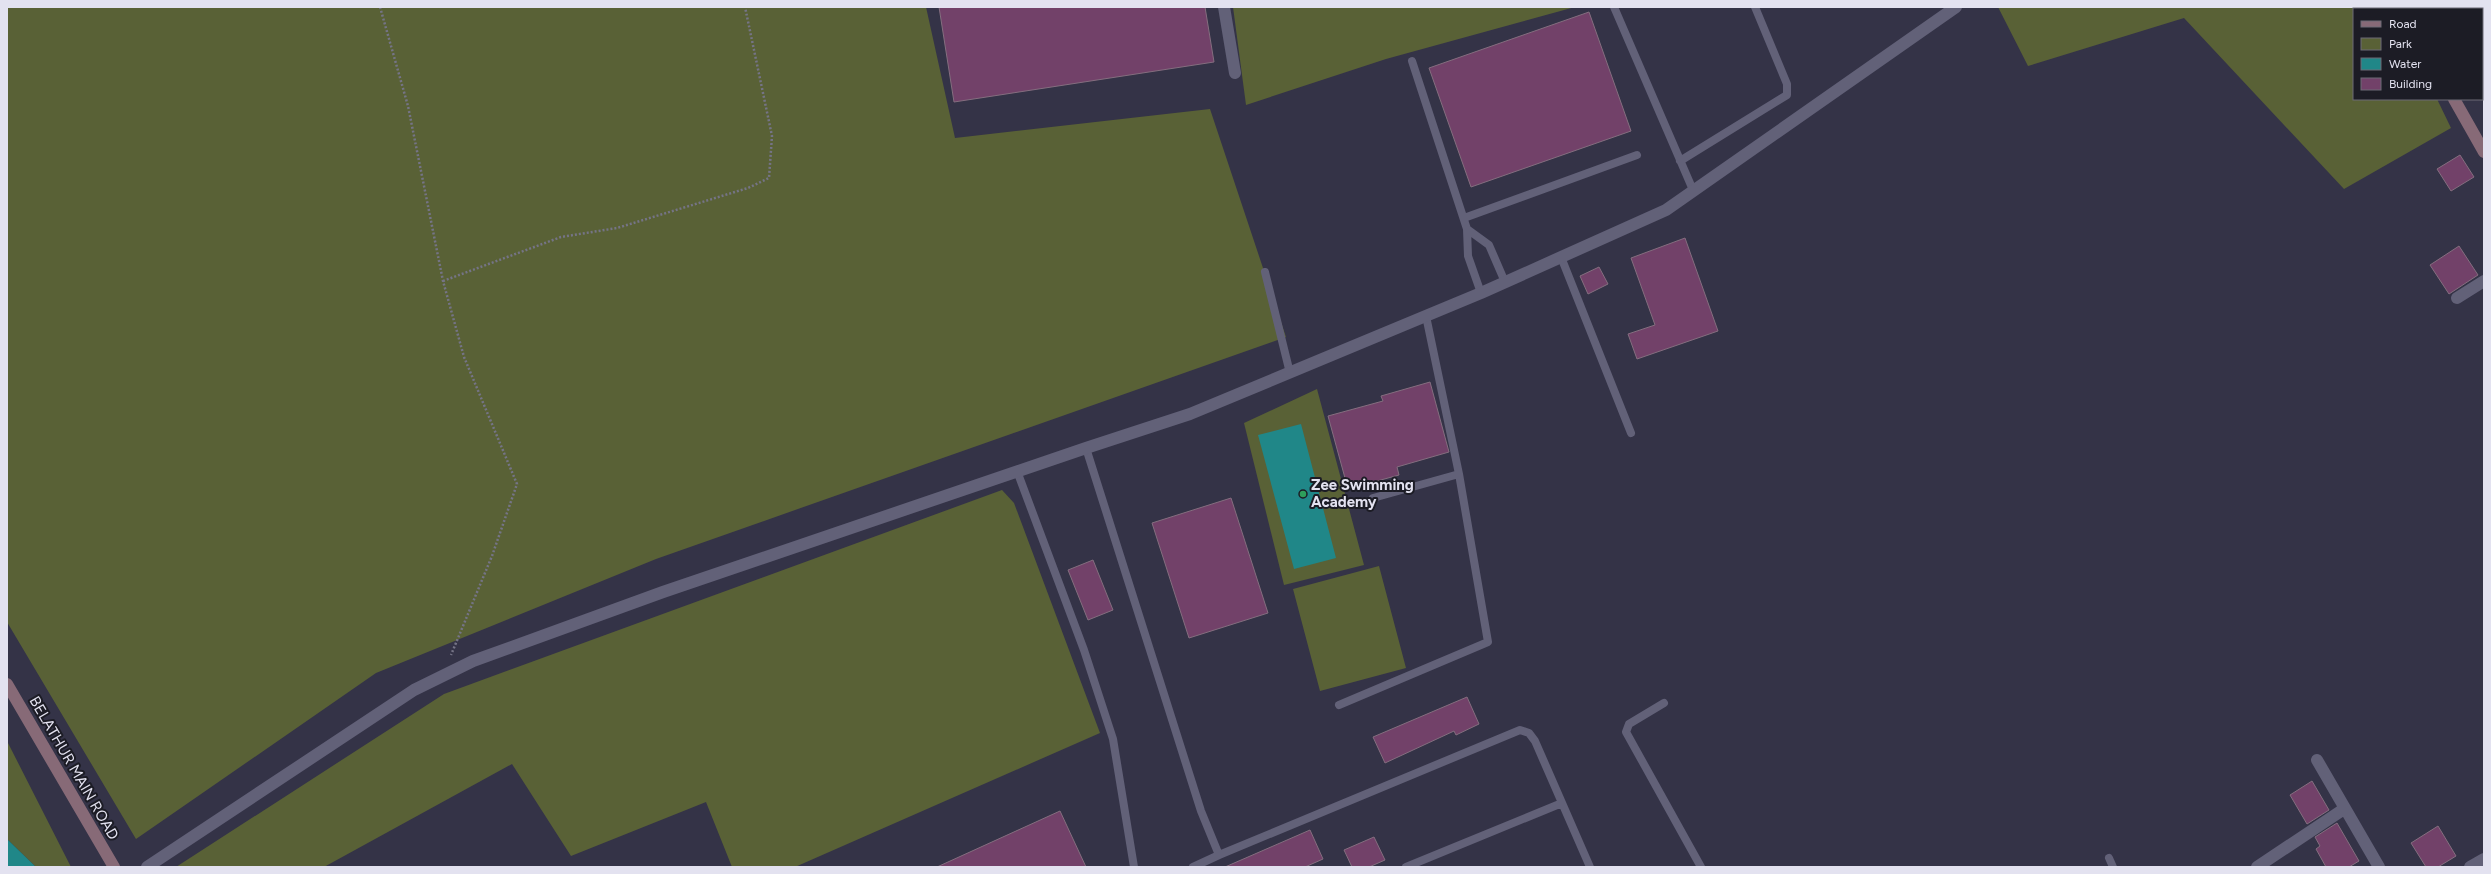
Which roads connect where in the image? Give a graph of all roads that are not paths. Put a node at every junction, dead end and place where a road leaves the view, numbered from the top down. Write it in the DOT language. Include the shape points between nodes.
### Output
graph roads {
  1 [pos="1224,7"];
  2 [pos="1614,7"];
  3 [pos="1755,7"];
  4 [pos="1956,7"];
  5 [pos="1412,61"];
  6 [pos="1235,73"];
  7 [pos="2455,100"];
  8 [pos="2484,152"];
  9 [pos="1637,155"];
  10 [pos="1680,161"];
  11 [pos="1693,190"];
  12 [pos="1464,218"];
  13 [pos="1467,229"];
  14 [pos="1561,257"];
  15 [pos="1265,272"];
  16 [pos="2484,281"];
  17 [pos="1505,282"];
  18 [pos="1481,293"];
  19 [pos="2457,298"];
  20 [pos="1426,316"];
  21 [pos="1290,373"];
  22 [pos="1631,433"];
  23 [pos="1086,448"];
  24 [pos="1017,471"];
  25 [pos="1459,474"];
  26 [pos="1373,498"];
  27 [pos="7,684"];
  28 [pos="1664,703"];
  29 [pos="1339,705"];
  30 [pos="2317,760"];
  31 [pos="1562,803"];
  32 [pos="2344,809"];
  33 [pos="1219,855"];
  34 [pos="2109,858"];
  35 [pos="2484,859"];
  36 [pos="114,867"];
  37 [pos="147,867"];
  38 [pos="1134,867"];
  39 [pos="1193,867"];
  40 [pos="1406,867"];
  41 [pos="1590,867"];
  42 [pos="1701,867"];
  43 [pos="2113,867"];
  44 [pos="2257,867"];
  45 [pos="2379,867"];
  46 [pos="2470,867"];
  1 -- 6 [label="street"];
  2 -- 10 [label="lane"];
  3 -- 10 [label="lane" via="1787,84 1787,95"];
  4 -- 11 [label="street"];
  5 -- 12 [label="lane"];
  7 -- 8 [label="street"];
  9 -- 12 [label="lane"];
  10 -- 11 [label="lane"];
  11 -- 14 [label="street" via="1666,210"];
  12 -- 13 [label="lane"];
  13 -- 17 [label="lane" via="1489,245"];
  13 -- 18 [label="lane" via="1468,256"];
  14 -- 17 [label="street"];
  14 -- 22 [label="lane"];
  15 -- 21 [label="lane"];
  16 -- 19 [label="street"];
  17 -- 18 [label="street"];
  18 -- 20 [label="street"];
  20 -- 21 [label="street"];
  20 -- 25 [label="lane"];
  21 -- 23 [label="street" via="1190,414"];
  23 -- 24 [label="street"];
  23 -- 33 [label="lane" via="1201,811"];
  24 -- 37 [label="street" via="663,592 443,674 414,690"];
  24 -- 38 [label="lane" via="1084,650 1113,739"];
  25 -- 26 [label="lane"];
  25 -- 29 [label="lane" via="1488,642"];
  27 -- 36 [label="street, BELATHUR MAIN ROAD"];
  28 -- 42 [label="lane" via="1629,724 1626,732"];
  30 -- 32 [label="street"];
  31 -- 33 [label="lane" via="1535,741 1528,733 1520,730"];
  31 -- 40 [label="lane"];
  31 -- 41 [label="lane"];
  32 -- 44 [label="street"];
  32 -- 45 [label="street"];
  33 -- 39 [label="lane"];
  34 -- 43 [label="lane"];
  35 -- 46 [label="street"];
}
